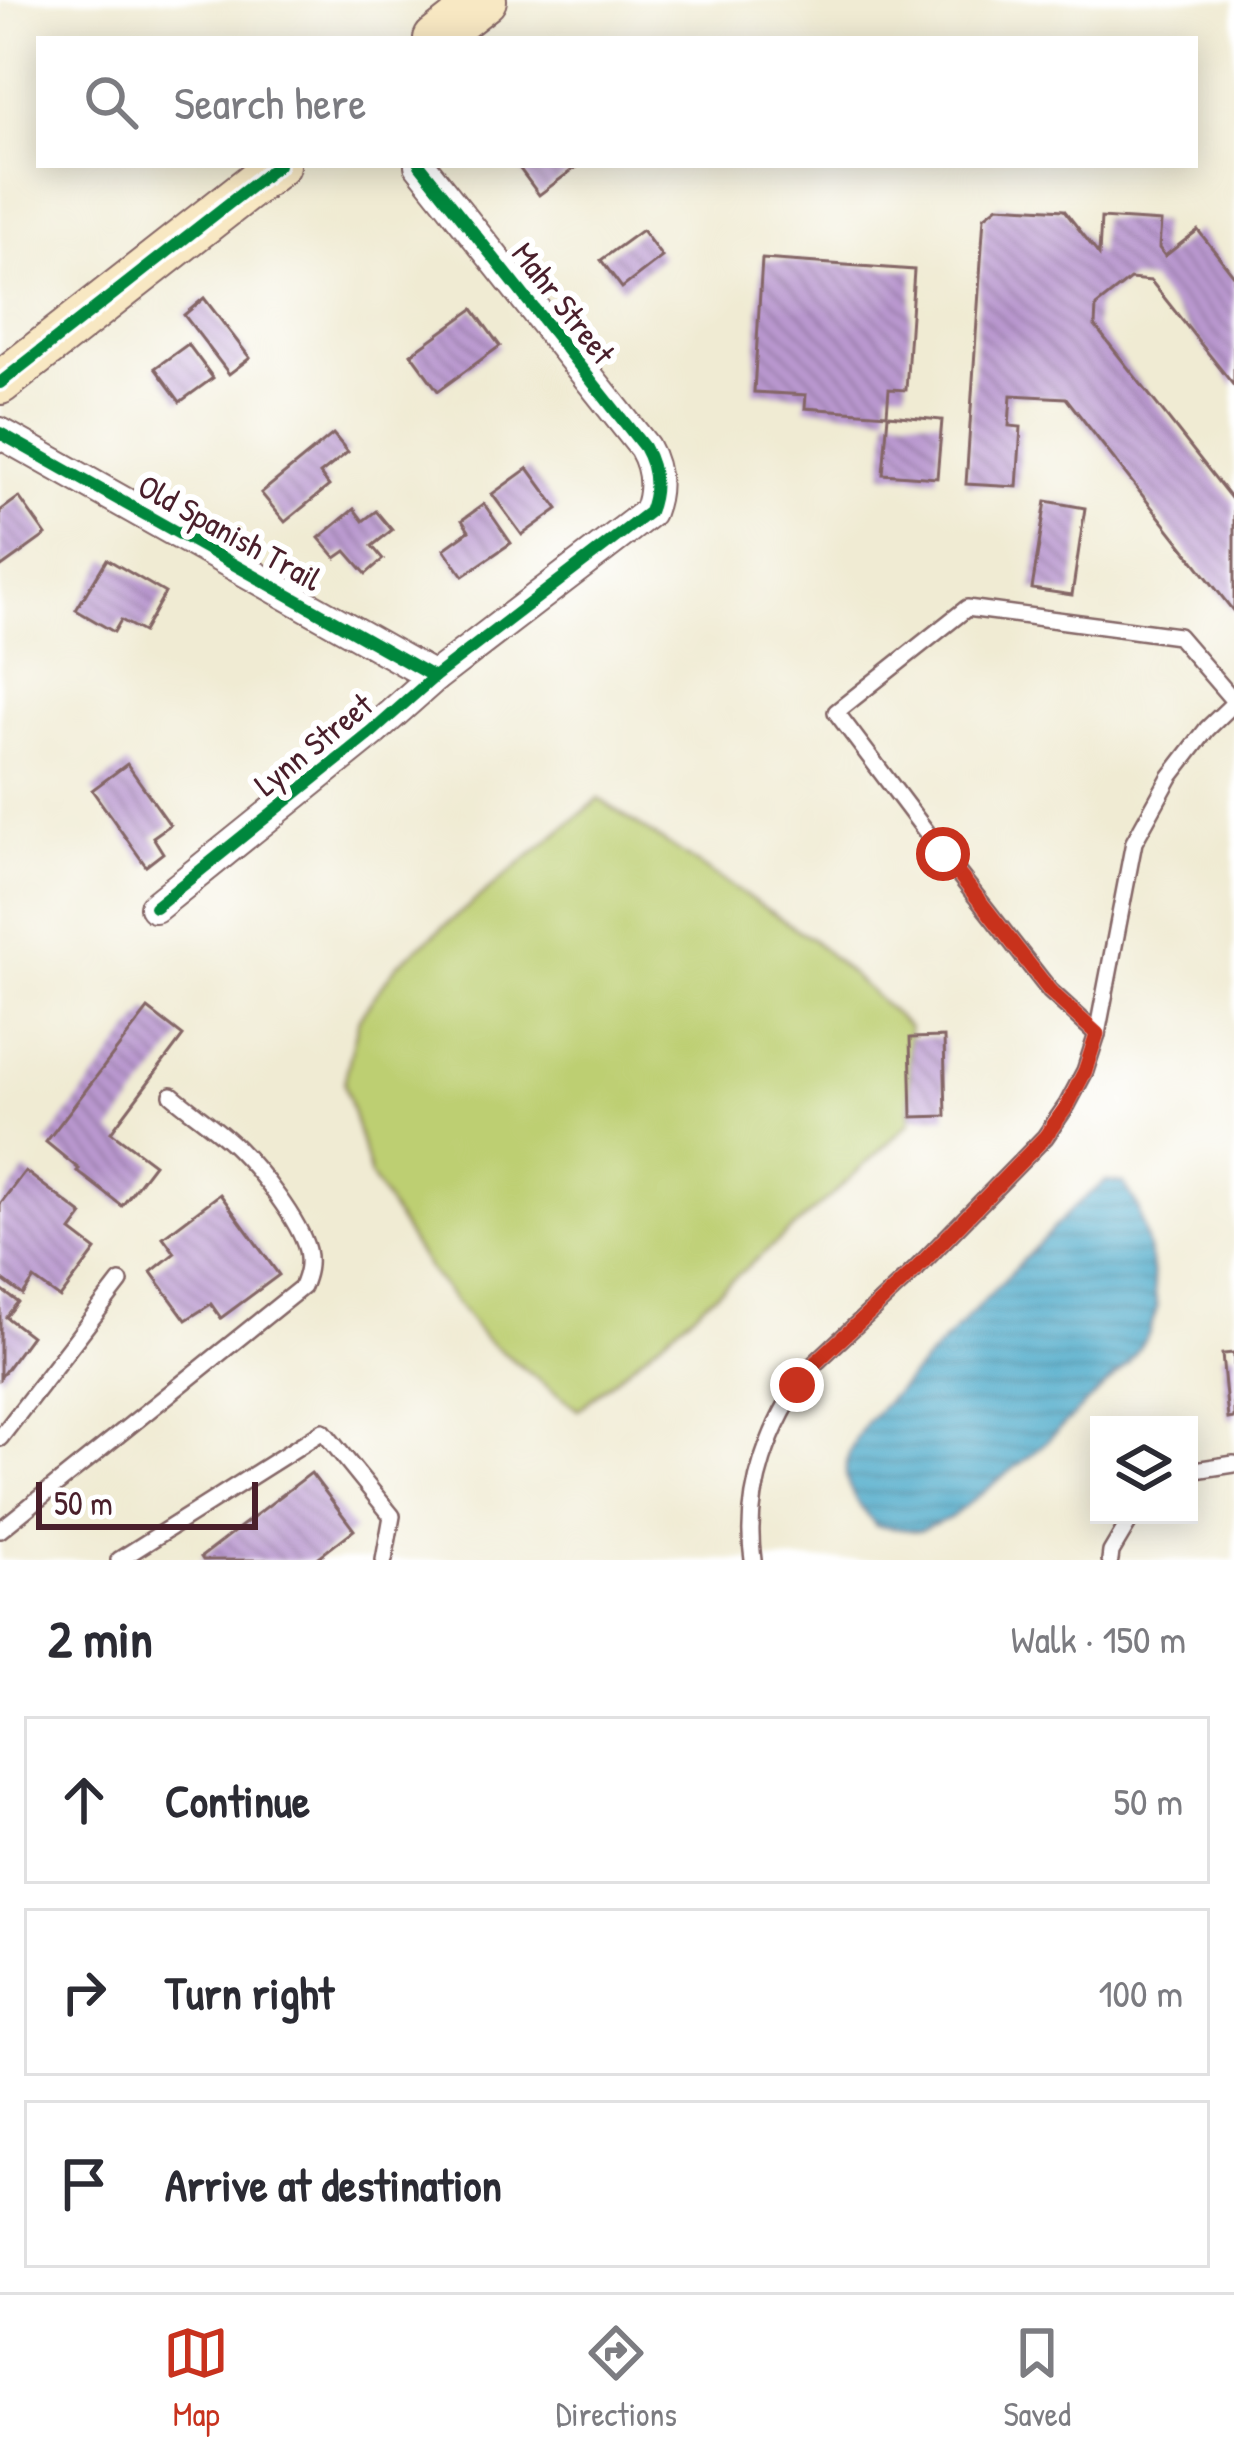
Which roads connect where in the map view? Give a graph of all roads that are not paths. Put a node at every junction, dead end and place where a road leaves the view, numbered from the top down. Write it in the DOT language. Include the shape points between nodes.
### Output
graph roads {
  1 [pos="485,0"];
  2 [pos="439,36"];
  3 [pos="274,168"];
  4 [pos="422,168"];
  5 [pos="0,383"];
  6 [pos="0,433"];
  7 [pos="655,478"];
  8 [pos="434,677"];
  9 [pos="1234,702"];
  10 [pos="154,907"];
  11 [pos="1097,1034"];
  12 [pos="172,1095"];
  13 [pos="120,1282"];
  14 [pos="0,1438"];
  15 [pos="1234,1464"];
  16 [pos="1198,1470"];
  17 [pos="1128,1524"];
  18 [pos="0,1530"];
  19 [pos="119,1560"];
  20 [pos="384,1560"];
  21 [pos="753,1560"];
  22 [pos="1110,1560"];
  1 -- 2 [label="street"];
  3 -- 5 [label="street"];
  4 -- 7 [label="street, Mahr Street" via="644,447"];
  6 -- 8 [label="street, Old Spanish Trail"];
  7 -- 8 [label="street, Lynn Street" via="649,512"];
  8 -- 10 [label="street, Lynn Street"];
  9 -- 11 [label="lane" via="1170,777 1134,842"];
  9 -- 11 [label="lane" via="1178,636 967,608 836,712 1050,991"];
  11 -- 21 [label="lane" via="1045,1137 797,1385 762,1459"];
  12 -- 18 [label="lane" via="270,1186 307,1251 308,1272 302,1287"];
  13 -- 14 [label="lane"];
  15 -- 16 [label="lane"];
  17 -- 22 [label="lane"];
  19 -- 20 [label="lane" via="323,1431 392,1516"];
}
